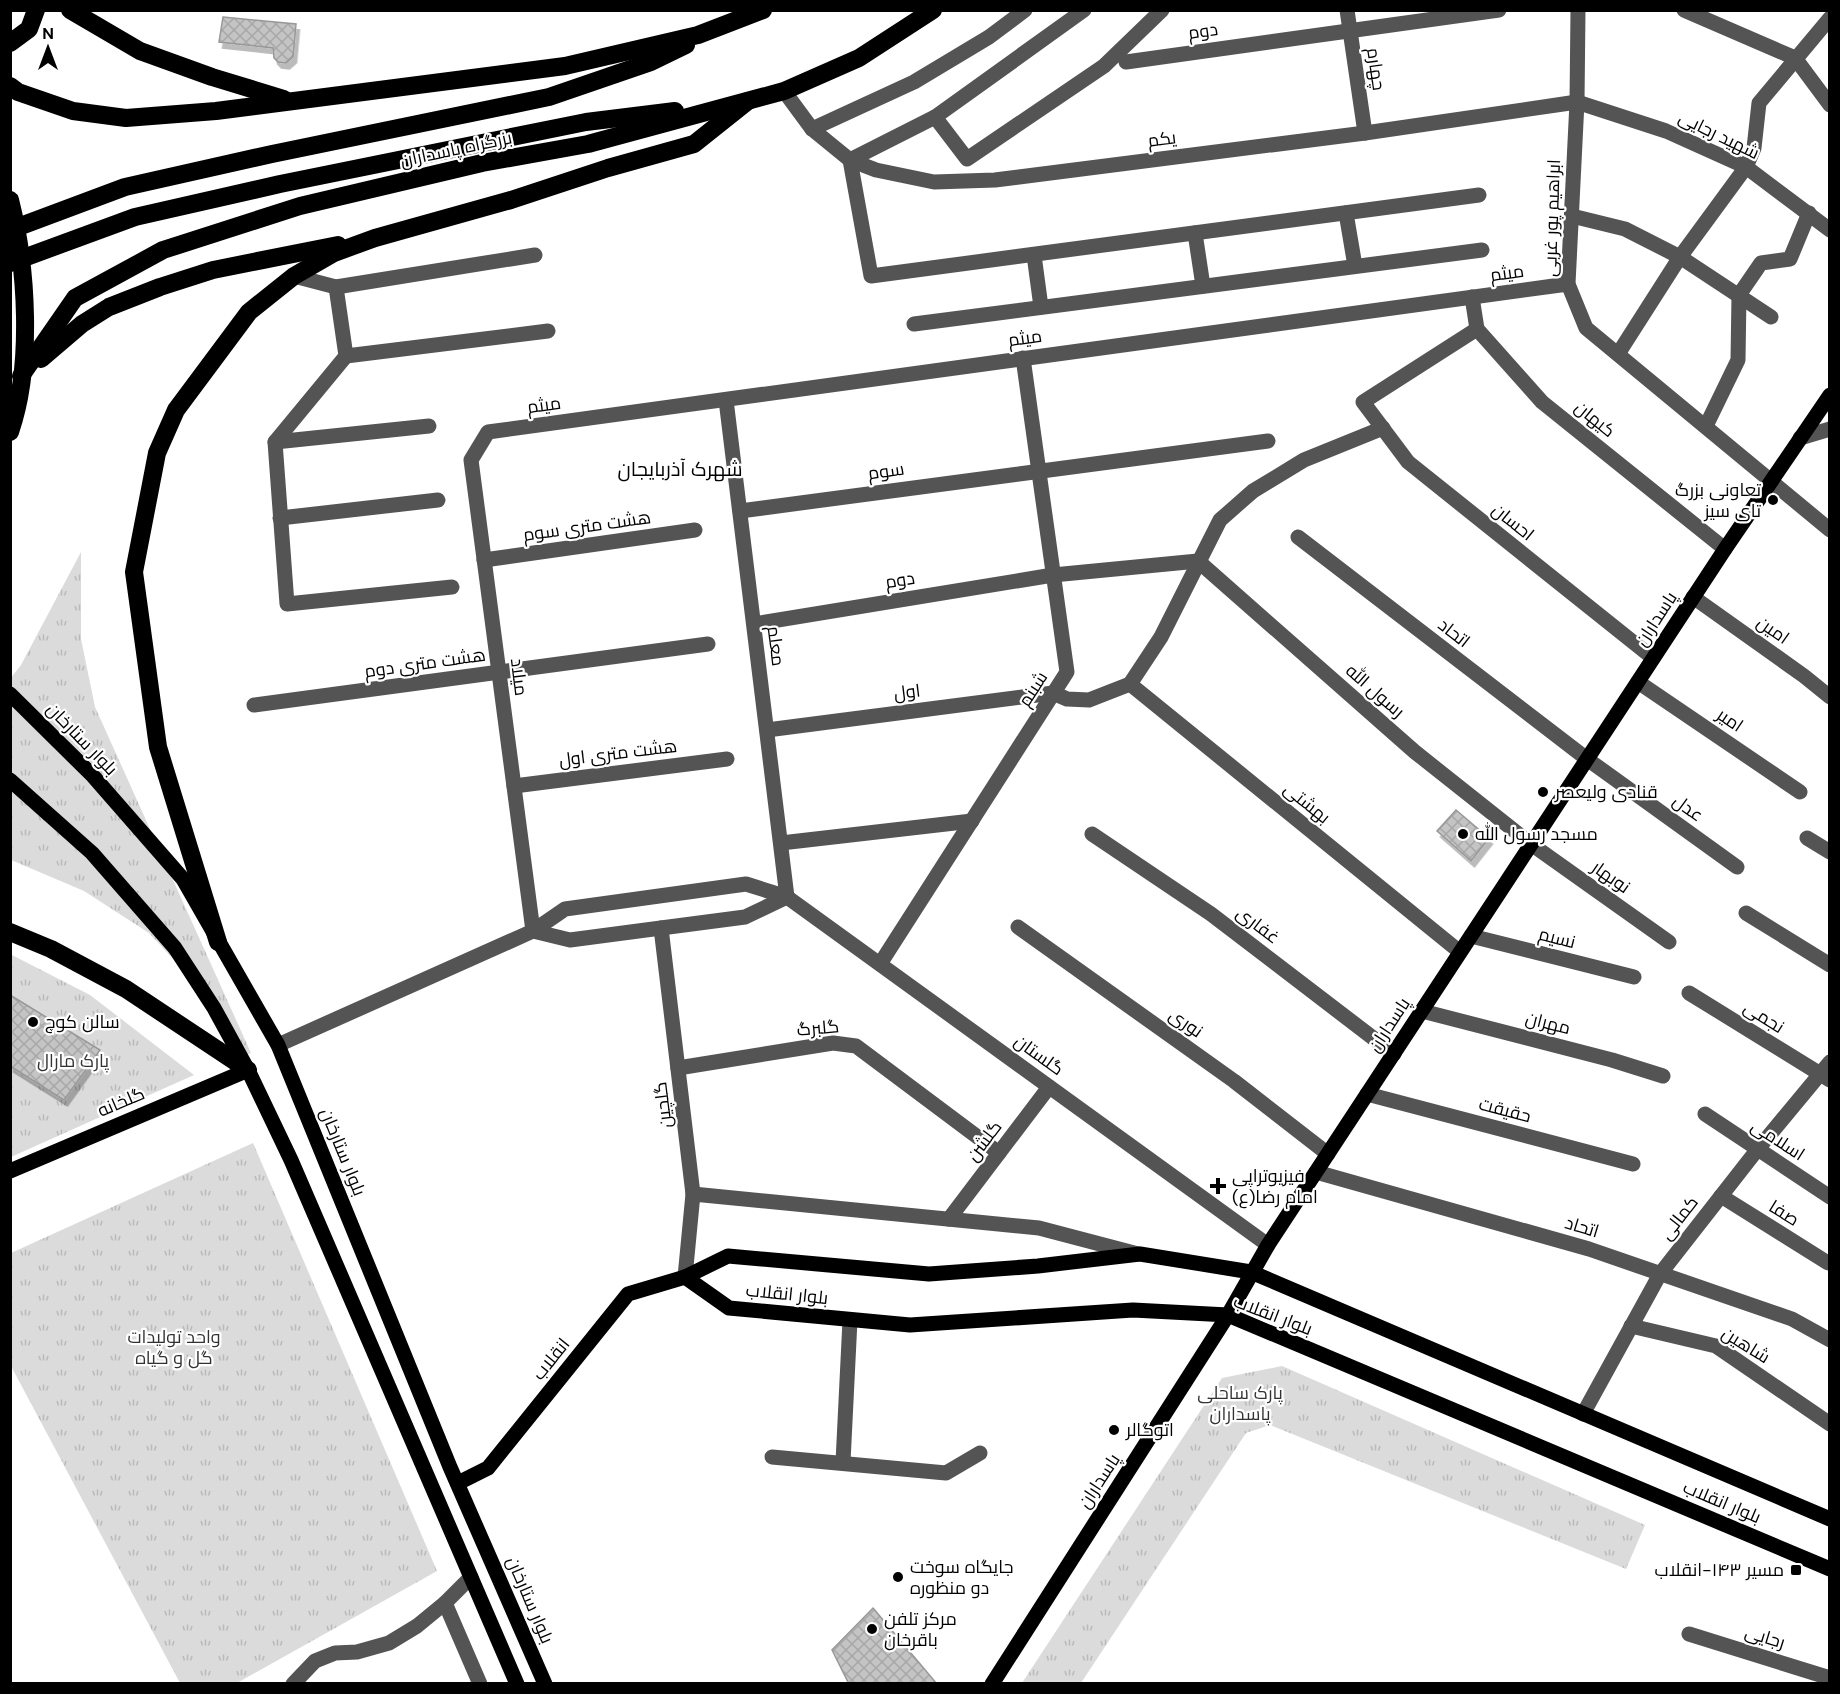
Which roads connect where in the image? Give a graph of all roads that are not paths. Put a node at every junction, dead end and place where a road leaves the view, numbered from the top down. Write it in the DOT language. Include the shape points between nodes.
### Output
graph roads {
  1 [pos="36,10"];
  2 [pos="70,10"];
  3 [pos="763,10"];
  4 [pos="933,10"];
  5 [pos="1025,10"];
  6 [pos="1084,10"];
  7 [pos="1162,10"];
  8 [pos="1347,10"];
  9 [pos="1499,10"];
  10 [pos="1578,10"];
  11 [pos="1684,10"];
  12 [pos="1830,18"];
  13 [pos="728,24"];
  14 [pos="1351,31"];
  15 [pos="10,43"];
  16 [pos="1795,58"];
  17 [pos="1126,62"];
  18 [pos="10,86"];
  19 [pos="784,91"];
  20 [pos="291,101"];
  21 [pos="748,101"];
  22 [pos="1577,102"];
  23 [pos="1830,105"];
  24 [pos="935,117"];
  25 [pos="812,129"];
  26 [pos="1365,133"];
  27 [pos="850,160"];
  28 [pos="1746,167"];
  29 [pos="1479,195"];
  30 [pos="10,200"];
  31 [pos="1346,213"];
  32 [pos="1809,213"];
  33 [pos="1572,216"];
  34 [pos="10,230"];
  35 [pos="1830,230"];
  36 [pos="1195,233"];
  37 [pos="375,238"];
  38 [pos="1482,250"];
  39 [pos="535,255"];
  40 [pos="1034,255"];
  41 [pos="1680,257"];
  42 [pos="10,263"];
  43 [pos="1355,266"];
  44 [pos="294,276"];
  45 [pos="1568,284"];
  46 [pos="336,286"];
  47 [pos="1203,286"];
  48 [pos="1739,295"];
  49 [pos="1472,297"];
  50 [pos="1041,307"];
  51 [pos="1771,317"];
  52 [pos="914,324"];
  53 [pos="1477,329"];
  54 [pos="548,331"];
  55 [pos="1618,354"];
  56 [pos="346,356"];
  57 [pos="1023,358"];
  58 [pos="21,376"];
  59 [pos="1830,395"];
  60 [pos="726,400"];
  61 [pos="429,426"];
  62 [pos="1706,426"];
  63 [pos="1383,428"];
  64 [pos="1830,429"];
  65 [pos="10,432"];
  66 [pos="488,432"];
  67 [pos="1800,438"];
  68 [pos="1268,441"];
  69 [pos="275,442"];
  70 [pos="1038,470"];
  71 [pos="1772,480"];
  72 [pos="438,500"];
  73 [pos="740,511"];
  74 [pos="280,518"];
  75 [pos="695,530"];
  76 [pos="1830,530"];
  77 [pos="1298,537"];
  78 [pos="1725,549"];
  79 [pos="484,560"];
  80 [pos="1198,561"];
  81 [pos="1053,575"];
  82 [pos="452,587"];
  83 [pos="1693,597"];
  84 [pos="754,624"];
  85 [pos="708,644"];
  86 [pos="1653,658"];
  87 [pos="499,673"];
  88 [pos="1638,682"];
  89 [pos="1130,684"];
  90 [pos="1053,693"];
  91 [pos="10,694"];
  92 [pos="1830,697"];
  93 [pos="254,705"];
  94 [pos="767,730"];
  95 [pos="727,759"];
  96 [pos="1587,759"];
  97 [pos="10,780"];
  98 [pos="514,786"];
  99 [pos="1800,792"];
  100 [pos="972,821"];
  101 [pos="1092,834"];
  102 [pos="1808,838"];
  103 [pos="781,843"];
  104 [pos="1531,844"];
  105 [pos="1830,852"];
  106 [pos="1737,867"];
  107 [pos="787,897"];
  108 [pos="1746,913"];
  109 [pos="1018,927"];
  110 [pos="661,928"];
  111 [pos="533,931"];
  112 [pos="10,932"];
  113 [pos="1471,936"];
  114 [pos="218,942"];
  115 [pos="1669,942"];
  116 [pos="1460,952"];
  117 [pos="880,964"];
  118 [pos="1830,965"];
  119 [pos="1634,977"];
  120 [pos="1689,993"];
  121 [pos="1422,1011"];
  122 [pos="278,1045"];
  123 [pos="1394,1054"];
  124 [pos="678,1068"];
  125 [pos="248,1070"];
  126 [pos="1826,1072"];
  127 [pos="1663,1076"];
  128 [pos="1049,1087"];
  129 [pos="1367,1094"];
  130 [pos="1705,1114"];
  131 [pos="1757,1150"];
  132 [pos="999,1153"];
  133 [pos="1328,1154"];
  134 [pos="1633,1164"];
  135 [pos="10,1171"];
  136 [pos="1316,1172"];
  137 [pos="693,1194"];
  138 [pos="1721,1196"];
  139 [pos="1830,1197"];
  140 [pos="949,1219"];
  141 [pos="1268,1245"];
  142 [pos="1140,1254"];
  143 [pos="1828,1263"];
  144 [pos="1251,1272"];
  145 [pos="1660,1274"];
  146 [pos="685,1277"];
  147 [pos="1228,1315"];
  148 [pos="850,1320"];
  149 [pos="1631,1326"];
  150 [pos="1830,1340"];
  151 [pos="1583,1414"];
  152 [pos="1830,1424"];
  153 [pos="980,1453"];
  154 [pos="771,1456"];
  155 [pos="843,1462"];
  156 [pos="458,1484"];
  157 [pos="1830,1519"];
  158 [pos="1830,1569"];
  159 [pos="471,1576"];
  160 [pos="445,1603"];
  161 [pos="1689,1634"];
  162 [pos="1830,1678"];
  163 [pos="293,1683"];
  164 [pos="480,1683"];
  165 [pos="517,1683"];
  166 [pos="545,1683"];
  167 [pos="992,1683"];
  1 -- 15 [label="highway" via="29,29"];
  2 -- 20 [label="highway" via="140,51"];
  3 -- 13 [label="highway"];
  4 -- 19 [label="highway, بزرگراه پاسداران" via="859,58"];
  5 -- 25 [label="street" via="989,37 914,82"];
  6 -- 24 [label="street"];
  7 -- 24 [label="street" via="1104,66 967,159"];
  8 -- 14 [label="street, چهارم"];
  9 -- 14 [label="street, دوم"];
  10 -- 22 [label="street, ابراهیم پور غربی"];
  11 -- 16 [label="street"];
  12 -- 16 [label="street"];
  13 -- 20 [label="highway" via="698,35 565,66"];
  13 -- 34 [label="highway" via="651,63 549,97 125,187"];
  14 -- 17 [label="street, دوم"];
  14 -- 26 [label="street, چهارم"];
  16 -- 23 [label="street"];
  16 -- 28 [label="street" via="1759,103 1754,148"];
  18 -- 20 [label="highway" via="73,111 126,118"];
  19 -- 21 [label="highway, بزرگراه پاسداران"];
  19 -- 25 [label="street, یکم"];
  21 -- 37 [label="highway" via="694,144"];
  21 -- 42 [label="highway" via="586,123 280,184 135,217"];
  21 -- 58 [label="highway, بزرگراه پاسداران" via="588,144 482,163 300,206 163,250 75,298"];
  22 -- 26 [label="street, یکم"];
  22 -- 28 [label="street, شهید رجایی" via="1666,131"];
  22 -- 33 [label="street, ابراهیم پور غربی"];
  24 -- 27 [label="street"];
  25 -- 27 [label="street, یکم"];
  26 -- 27 [label="street, یکم" via="995,180 934,183"];
  27 -- 40 [label="street" via="871,276"];
  28 -- 32 [label="street, شهید رجایی"];
  28 -- 41 [label="street"];
  29 -- 31 [label="street"];
  30 -- 58 [label="highway" via="24,289"];
  31 -- 36 [label="street"];
  31 -- 43 [label="street"];
  32 -- 35 [label="street, شهید رجایی"];
  32 -- 48 [label="street" via="1790,259 1761,263"];
  33 -- 41 [label="street" via="1625,230"];
  33 -- 45 [label="street, ابراهیم پور غربی"];
  36 -- 40 [label="street"];
  36 -- 47 [label="street"];
  37 -- 44 [label="highway" via="334,253"];
  37 -- 58 [label="highway" via="213,270 160,286 82,324"];
  38 -- 43 [label="street"];
  39 -- 46 [label="street"];
  40 -- 50 [label="street"];
  41 -- 48 [label="street"];
  41 -- 55 [label="street"];
  43 -- 47 [label="street"];
  44 -- 46 [label="street"];
  44 -- 114 [label="highway" via="249,312 176,410 157,453 134,572 158,747"];
  45 -- 49 [label="street, میثم"];
  45 -- 55 [label="street, ابراهیم پور غربی" via="1586,328"];
  46 -- 56 [label="street"];
  47 -- 50 [label="street"];
  48 -- 51 [label="street"];
  48 -- 62 [label="street" via="1738,360"];
  49 -- 53 [label="street"];
  49 -- 57 [label="street, میثم"];
  50 -- 52 [label="street"];
  53 -- 63 [label="street, احسان" via="1363,402"];
  53 -- 78 [label="street, کیهان" via="1542,402"];
  54 -- 56 [label="street"];
  55 -- 62 [label="street, ابراهیم پور غربی"];
  56 -- 69 [label="street"];
  57 -- 60 [label="street, میثم"];
  57 -- 70 [label="street, شبنم"];
  58 -- 65 [label="highway"];
  59 -- 67 [label="main road, پاسداران"];
  60 -- 66 [label="street, میثم"];
  60 -- 73 [label="street, معلم"];
  61 -- 69 [label="street"];
  62 -- 71 [label="street, ابراهیم پور غربی"];
  63 -- 80 [label="street" via="1304,460 1253,491 1220,520"];
  63 -- 86 [label="street, احسان" via="1408,462"];
  64 -- 67 [label="street"];
  66 -- 79 [label="street, میلاد" via="471,460"];
  67 -- 71 [label="main road, پاسداران"];
  68 -- 70 [label="street, سوم"];
  69 -- 74 [label="street"];
  70 -- 73 [label="street, سوم"];
  70 -- 81 [label="street, شبنم"];
  71 -- 76 [label="street, ابراهیم پور غربی"];
  71 -- 78 [label="main road, پاسداران"];
  72 -- 74 [label="street"];
  73 -- 84 [label="street, معلم"];
  74 -- 82 [label="street" via="287,604"];
  75 -- 79 [label="street, هشت متری سوم"];
  77 -- 96 [label="street, اتحاد"];
  78 -- 83 [label="main road, پاسداران"];
  79 -- 87 [label="street, میلاد"];
  80 -- 81 [label="street, دوم"];
  80 -- 89 [label="street" via="1161,637"];
  80 -- 104 [label="street, رسول الله" via="1415,752"];
  81 -- 84 [label="street, دوم"];
  81 -- 90 [label="street, شبنم" via="1067,672"];
  83 -- 86 [label="main road, پاسداران"];
  83 -- 92 [label="street, امین"];
  84 -- 94 [label="street, معلم"];
  85 -- 87 [label="street, هشت متری دوم"];
  86 -- 88 [label="main road, پاسداران"];
  87 -- 93 [label="street, هشت متری دوم"];
  87 -- 98 [label="street, میلاد"];
  88 -- 96 [label="main road, پاسداران"];
  88 -- 99 [label="street, امیر"];
  89 -- 90 [label="street" via="1089,700 1067,699"];
  89 -- 116 [label="street, بهشتی"];
  90 -- 94 [label="street, اول"];
  90 -- 100 [label="street, شبنم"];
  91 -- 114 [label="main road, بلوار ستارخان" via="93,776 183,879"];
  94 -- 103 [label="street, معلم"];
  95 -- 98 [label="street, هشت متری اول"];
  96 -- 104 [label="main road, پاسداران"];
  96 -- 106 [label="street, عدل"];
  97 -- 125 [label="main road" via="92,853 175,948"];
  98 -- 111 [label="street, میلاد"];
  100 -- 103 [label="street"];
  100 -- 117 [label="street, شبنم"];
  101 -- 123 [label="street, غفاری" via="1211,914"];
  102 -- 105 [label="street"];
  103 -- 107 [label="street, معلم"];
  104 -- 113 [label="main road, پاسداران"];
  104 -- 115 [label="street, نوبهار"];
  107 -- 110 [label="street" via="745,917"];
  107 -- 111 [label="street, گلستان" via="746,884 565,909"];
  107 -- 117 [label="street, گلستان"];
  108 -- 118 [label="street"];
  109 -- 133 [label="street, نوری" via="1234,1081"];
  110 -- 111 [label="street" via="570,940"];
  110 -- 124 [label="street, گلچین"];
  111 -- 122 [label="street, گلستان"];
  112 -- 125 [label="highway" via="126,989"];
  113 -- 116 [label="main road, پاسداران"];
  113 -- 119 [label="street, نسیم"];
  114 -- 122 [label="main road, بلوار ستارخان"];
  116 -- 121 [label="main road, پاسداران"];
  117 -- 128 [label="street, گلستان"];
  120 -- 126 [label="street, نجمی"];
  121 -- 123 [label="main road, پاسداران"];
  121 -- 127 [label="street, مهران"];
  122 -- 156 [label="main road, بلوار ستارخان"];
  123 -- 129 [label="main road, پاسداران"];
  124 -- 132 [label="street, گلبرگ" via="833,1043 856,1046"];
  124 -- 137 [label="street, گلچین"];
  125 -- 135 [label="main road, گلخانه"];
  125 -- 159 [label="main road" via="291,1160"];
  126 -- 131 [label="street, کمالی"];
  128 -- 132 [label="street, گلشن"];
  128 -- 141 [label="street, گلستان"];
  129 -- 133 [label="main road, پاسداران"];
  129 -- 134 [label="street, حقیقت"];
  130 -- 131 [label="street, اسلامی"];
  131 -- 138 [label="street, کمالی"];
  131 -- 139 [label="street, اسلامی"];
  132 -- 140 [label="street, گلشن"];
  133 -- 136 [label="main road, پاسداران"];
  136 -- 141 [label="main road, پاسداران"];
  136 -- 145 [label="street, اتحاد" via="1589,1249"];
  137 -- 140 [label="street"];
  137 -- 146 [label="street, گلچین"];
  138 -- 143 [label="street, صفا"];
  138 -- 145 [label="street, کمالی"];
  140 -- 142 [label="street" via="1040,1228"];
  141 -- 144 [label="main road, پاسداران"];
  142 -- 144 [label="main road, بلوار انقلاب"];
  142 -- 146 [label="main road, بلوار انقلاب" via="929,1274 728,1256"];
  144 -- 147 [label="main road, پاسداران"];
  144 -- 151 [label="main road, بلوار انقلاب"];
  145 -- 149 [label="street, کمالی"];
  145 -- 150 [label="street, اتحاد" via="1792,1319"];
  146 -- 148 [label="main road, بلوار انقلاب" via="729,1308"];
  146 -- 156 [label="main road, انقلاب" via="628,1294 488,1467"];
  147 -- 148 [label="main road, بلوار انقلاب" via="1133,1310 910,1326"];
  147 -- 158 [label="main road, بلوار انقلاب"];
  147 -- 167 [label="main road, پاسداران"];
  148 -- 155 [label="street"];
  149 -- 151 [label="street, کمالی"];
  149 -- 152 [label="street, شاهین" via="1716,1346"];
  151 -- 157 [label="main road, بلوار انقلاب"];
  153 -- 155 [label="street" via="946,1473"];
  154 -- 155 [label="street"];
  156 -- 166 [label="main road, بلوار ستارخان"];
  159 -- 160 [label="street"];
  159 -- 165 [label="main road"];
  160 -- 163 [label="street" via="389,1643 357,1652 335,1653 315,1661"];
  160 -- 164 [label="street"];
  161 -- 162 [label="street, رجایی"];
}
